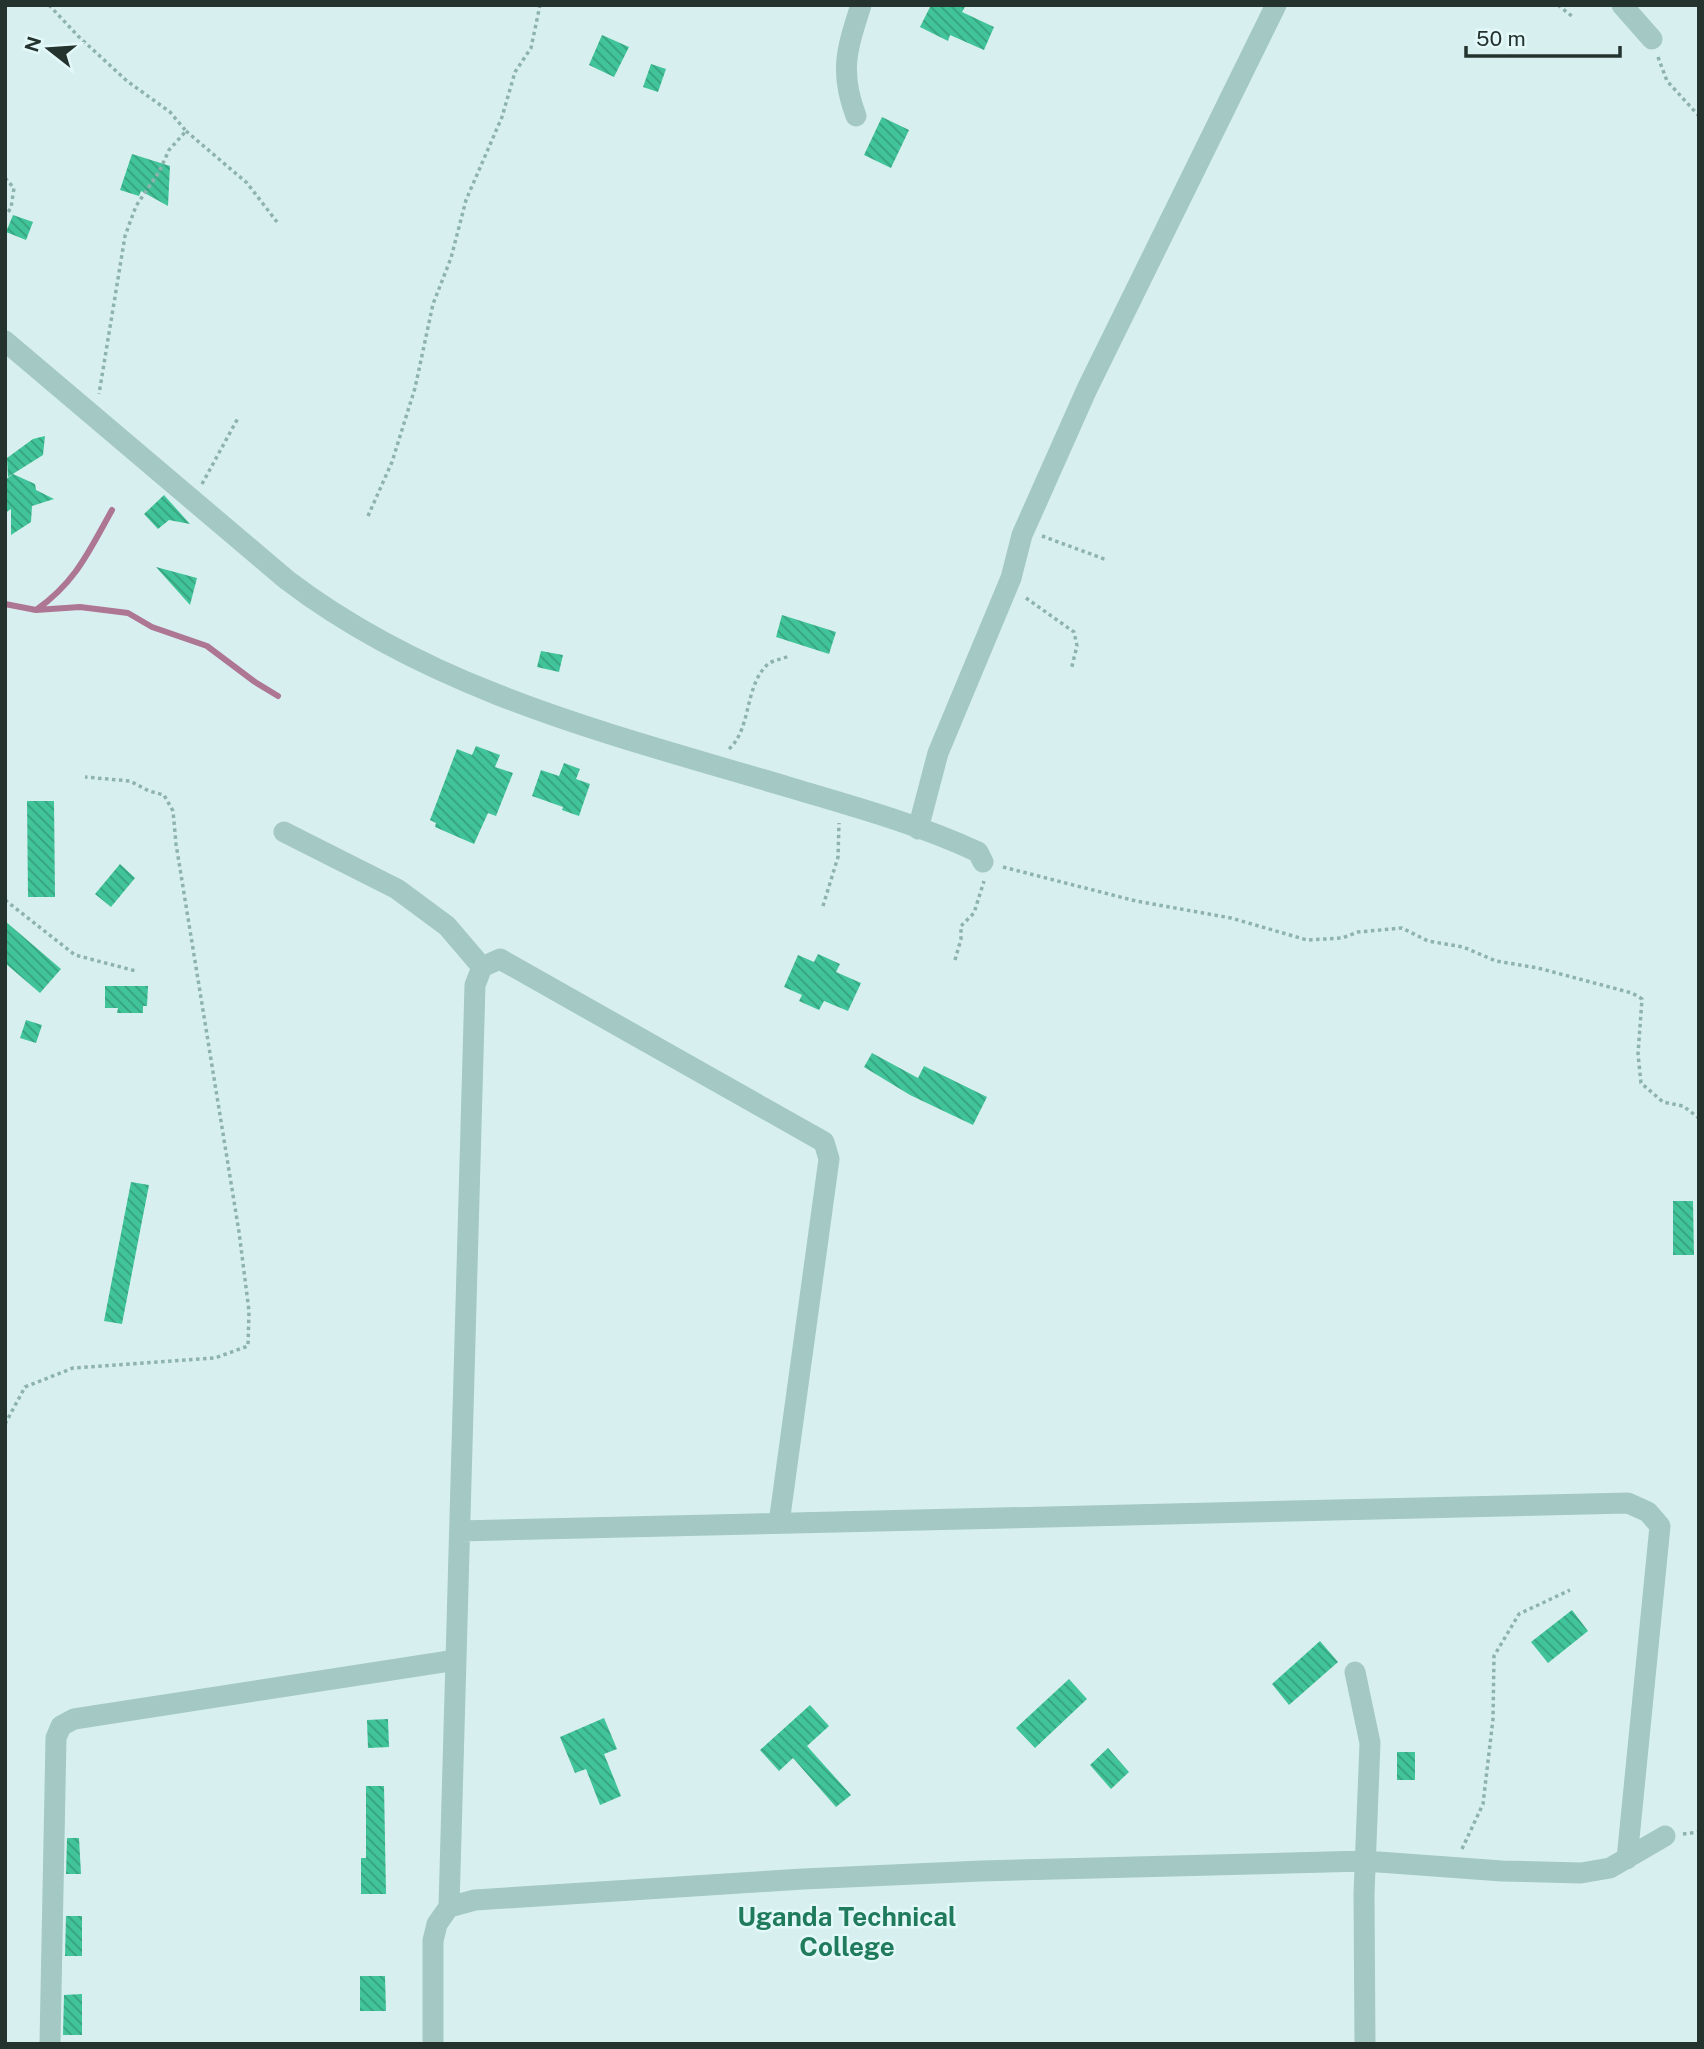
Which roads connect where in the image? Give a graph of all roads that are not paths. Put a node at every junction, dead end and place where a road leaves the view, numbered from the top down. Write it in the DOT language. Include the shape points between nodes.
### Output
graph roads {
  1 [pos="861,5"];
  2 [pos="1276,5"];
  3 [pos="1622,5"];
  4 [pos="1652,39"];
  5 [pos="856,116"];
  6 [pos="5,341"];
  7 [pos="918,828"];
  8 [pos="284,832"];
  9 [pos="984,862"];
  10 [pos="482,967"];
  11 [pos="779,1523"];
  12 [pos="460,1531"];
  13 [pos="456,1660"];
  14 [pos="1355,1672"];
  15 [pos="1665,1836"];
  16 [pos="1627,1859"];
  17 [pos="1365,1861"];
  18 [pos="449,1907"];
  19 [pos="50,2044"];
  20 [pos="433,2044"];
  21 [pos="1365,2044"];
  1 -- 5 [label="street" via="845,72"];
  2 -- 7 [label="street" via="1087,388 1022,535 1011,578 937,753"];
  3 -- 4 [label="street"];
  6 -- 7 [label="street" via="287,580 328,611 442,673 564,720"];
  7 -- 9 [label="street" via="978,852"];
  8 -- 10 [label="street" via="397,889 447,926"];
  10 -- 11 [label="street" via="500,959 824,1142 829,1159"];
  10 -- 12 [label="street" via="475,985"];
  11 -- 12 [label="street"];
  11 -- 16 [label="street" via="1628,1503 1648,1512 1660,1526"];
  12 -- 13 [label="street"];
  13 -- 18 [label="street"];
  13 -- 19 [label="street" via="74,1719 61,1726 56,1738"];
  14 -- 17 [label="street" via="1370,1743"];
  15 -- 16 [label="street"];
  16 -- 17 [label="street" via="1610,1868 1581,1873"];
  17 -- 18 [label="street" via="803,1879 475,1900"];
  17 -- 21 [label="street"];
  18 -- 20 [label="street" via="437,1924 433,1941"];
}
